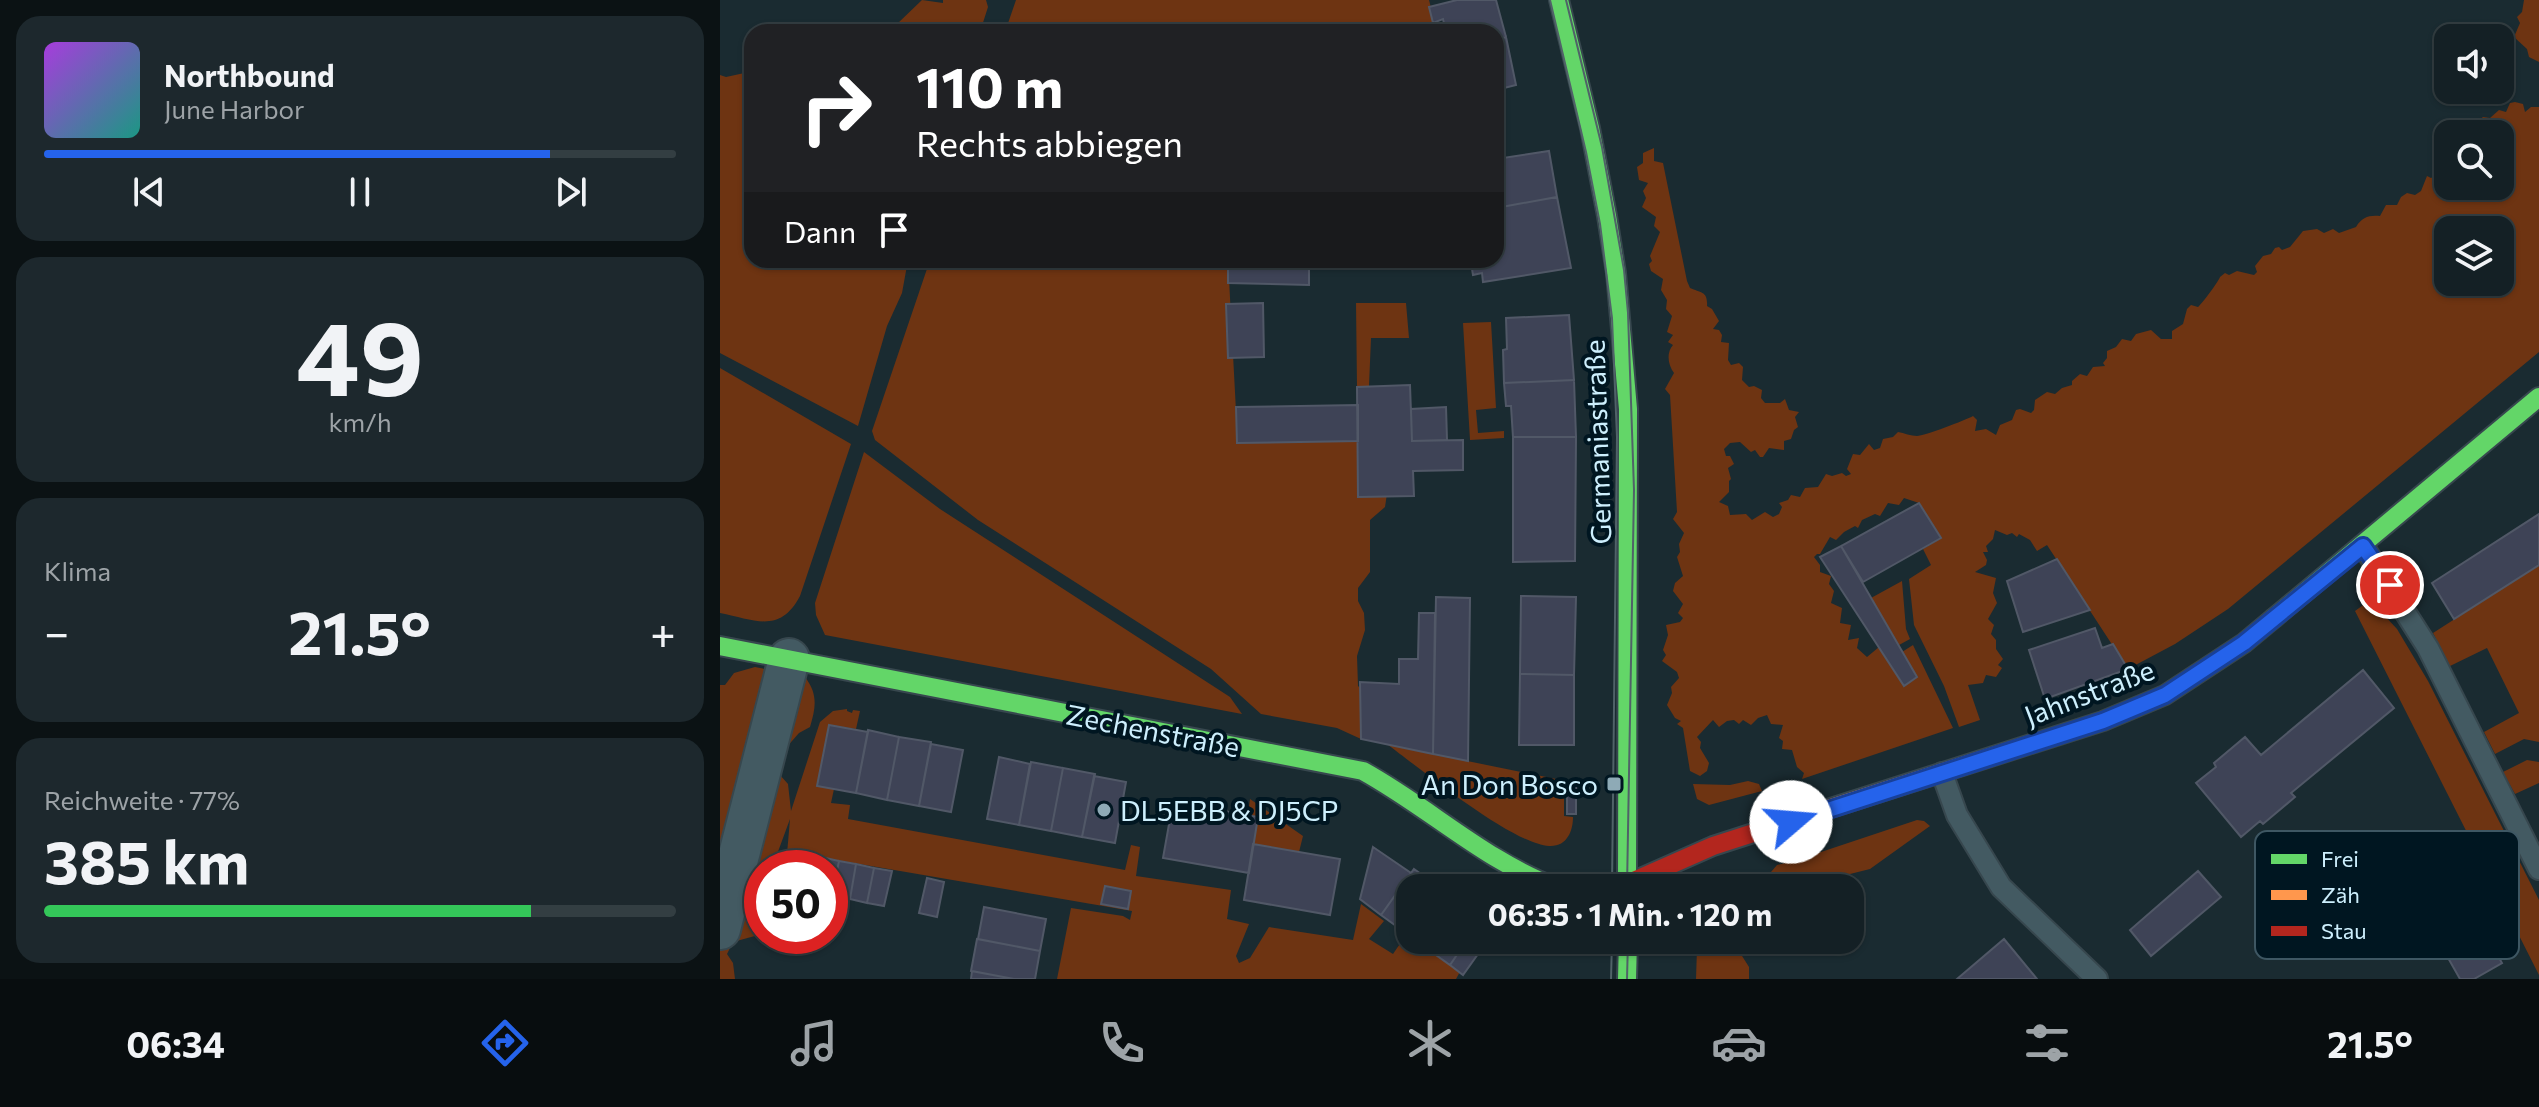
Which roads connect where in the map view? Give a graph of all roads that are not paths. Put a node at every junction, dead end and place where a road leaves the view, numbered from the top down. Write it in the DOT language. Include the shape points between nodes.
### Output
graph roads {
  1 [pos="1559,0"];
  2 [pos="2539,397"];
  3 [pos="2363,546"];
  4 [pos="720,646"];
  5 [pos="789,659"];
  6 [pos="1942,773"];
  7 [pos="2539,869"];
  8 [pos="1525,874"];
  9 [pos="1624,874"];
  10 [pos="1652,874"];
  11 [pos="720,929"];
  12 [pos="1628,954"];
  13 [pos="1627,979"];
  14 [pos="2097,979"];
  1 -- 9 [label="main road, Germaniastraße" via="1607,216 1624,363 1629,489"];
  2 -- 3 [label="main road, Jahnstraße"];
  3 -- 6 [label="main road, Jahnstraße" via="2244,643 2165,695 2118,716"];
  3 -- 7 [label="lane" via="2428,648"];
  4 -- 5 [label="main road, Zechenstraße"];
  5 -- 8 [label="main road, Zechenstraße" via="1363,771 1497,862"];
  5 -- 11 [label="street"];
  6 -- 10 [label="main road, Jahnstraße" via="1713,846"];
  6 -- 14 [label="lane" via="1957,815 2001,887"];
  12 -- 13 [label="main road"];
}
